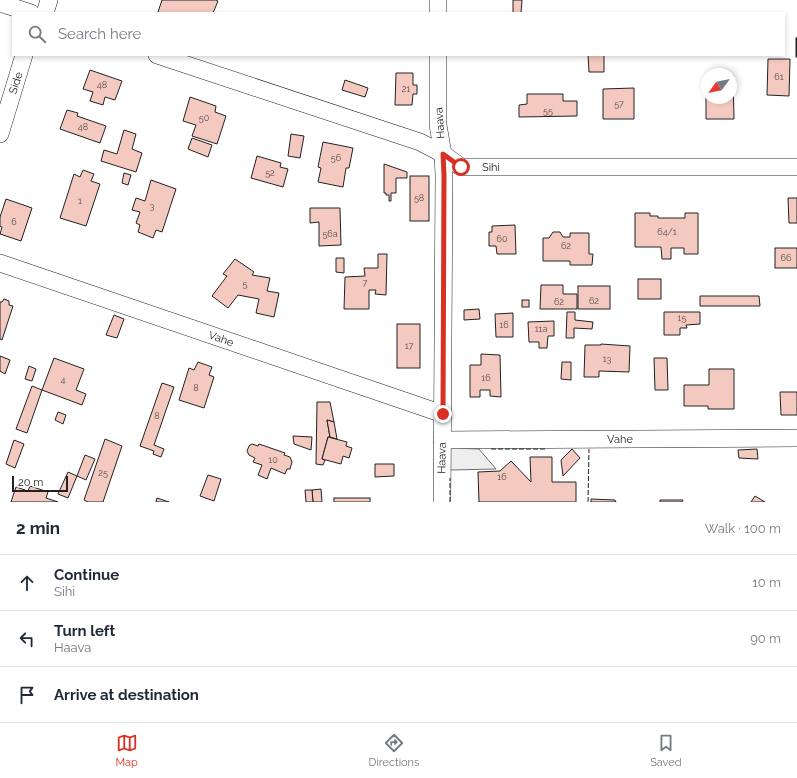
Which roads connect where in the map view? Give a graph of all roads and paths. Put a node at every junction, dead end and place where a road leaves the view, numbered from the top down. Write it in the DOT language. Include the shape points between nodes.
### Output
graph roads {
  1 [pos="49,0"];
  2 [pos="438,0"];
  3 [pos="0,3"];
  4 [pos="28,12"];
  5 [pos="45,12"];
  6 [pos="438,12"];
  7 [pos="24,56"];
  8 [pos="160,56"];
  9 [pos="438,56"];
  10 [pos="0,134"];
  11 [pos="443,154"];
  12 [pos="797,166"];
  13 [pos="0,263"];
  14 [pos="443,414"];
  15 [pos="797,438"];
  16 [pos="442,440"];
  17 [pos="442,502"];
  1 -- 5 [label="street"];
  2 -- 6 [label="street"];
  3 -- 4 [label="street"];
  7 -- 10 [label="street, Side"];
  8 -- 11 [label="street, Sihi" via="420,142"];
  9 -- 11 [label="street, Haava" via="438,125"];
  11 -- 12 [label="street, Sihi" via="461,167"];
  11 -- 14 [label="street, Haava"];
  13 -- 14 [label="street, Vahe"];
  14 -- 16 [label="street, Haava"];
  15 -- 16 [label="street, Vahe"];
  16 -- 17 [label="street, Haava"];
}
